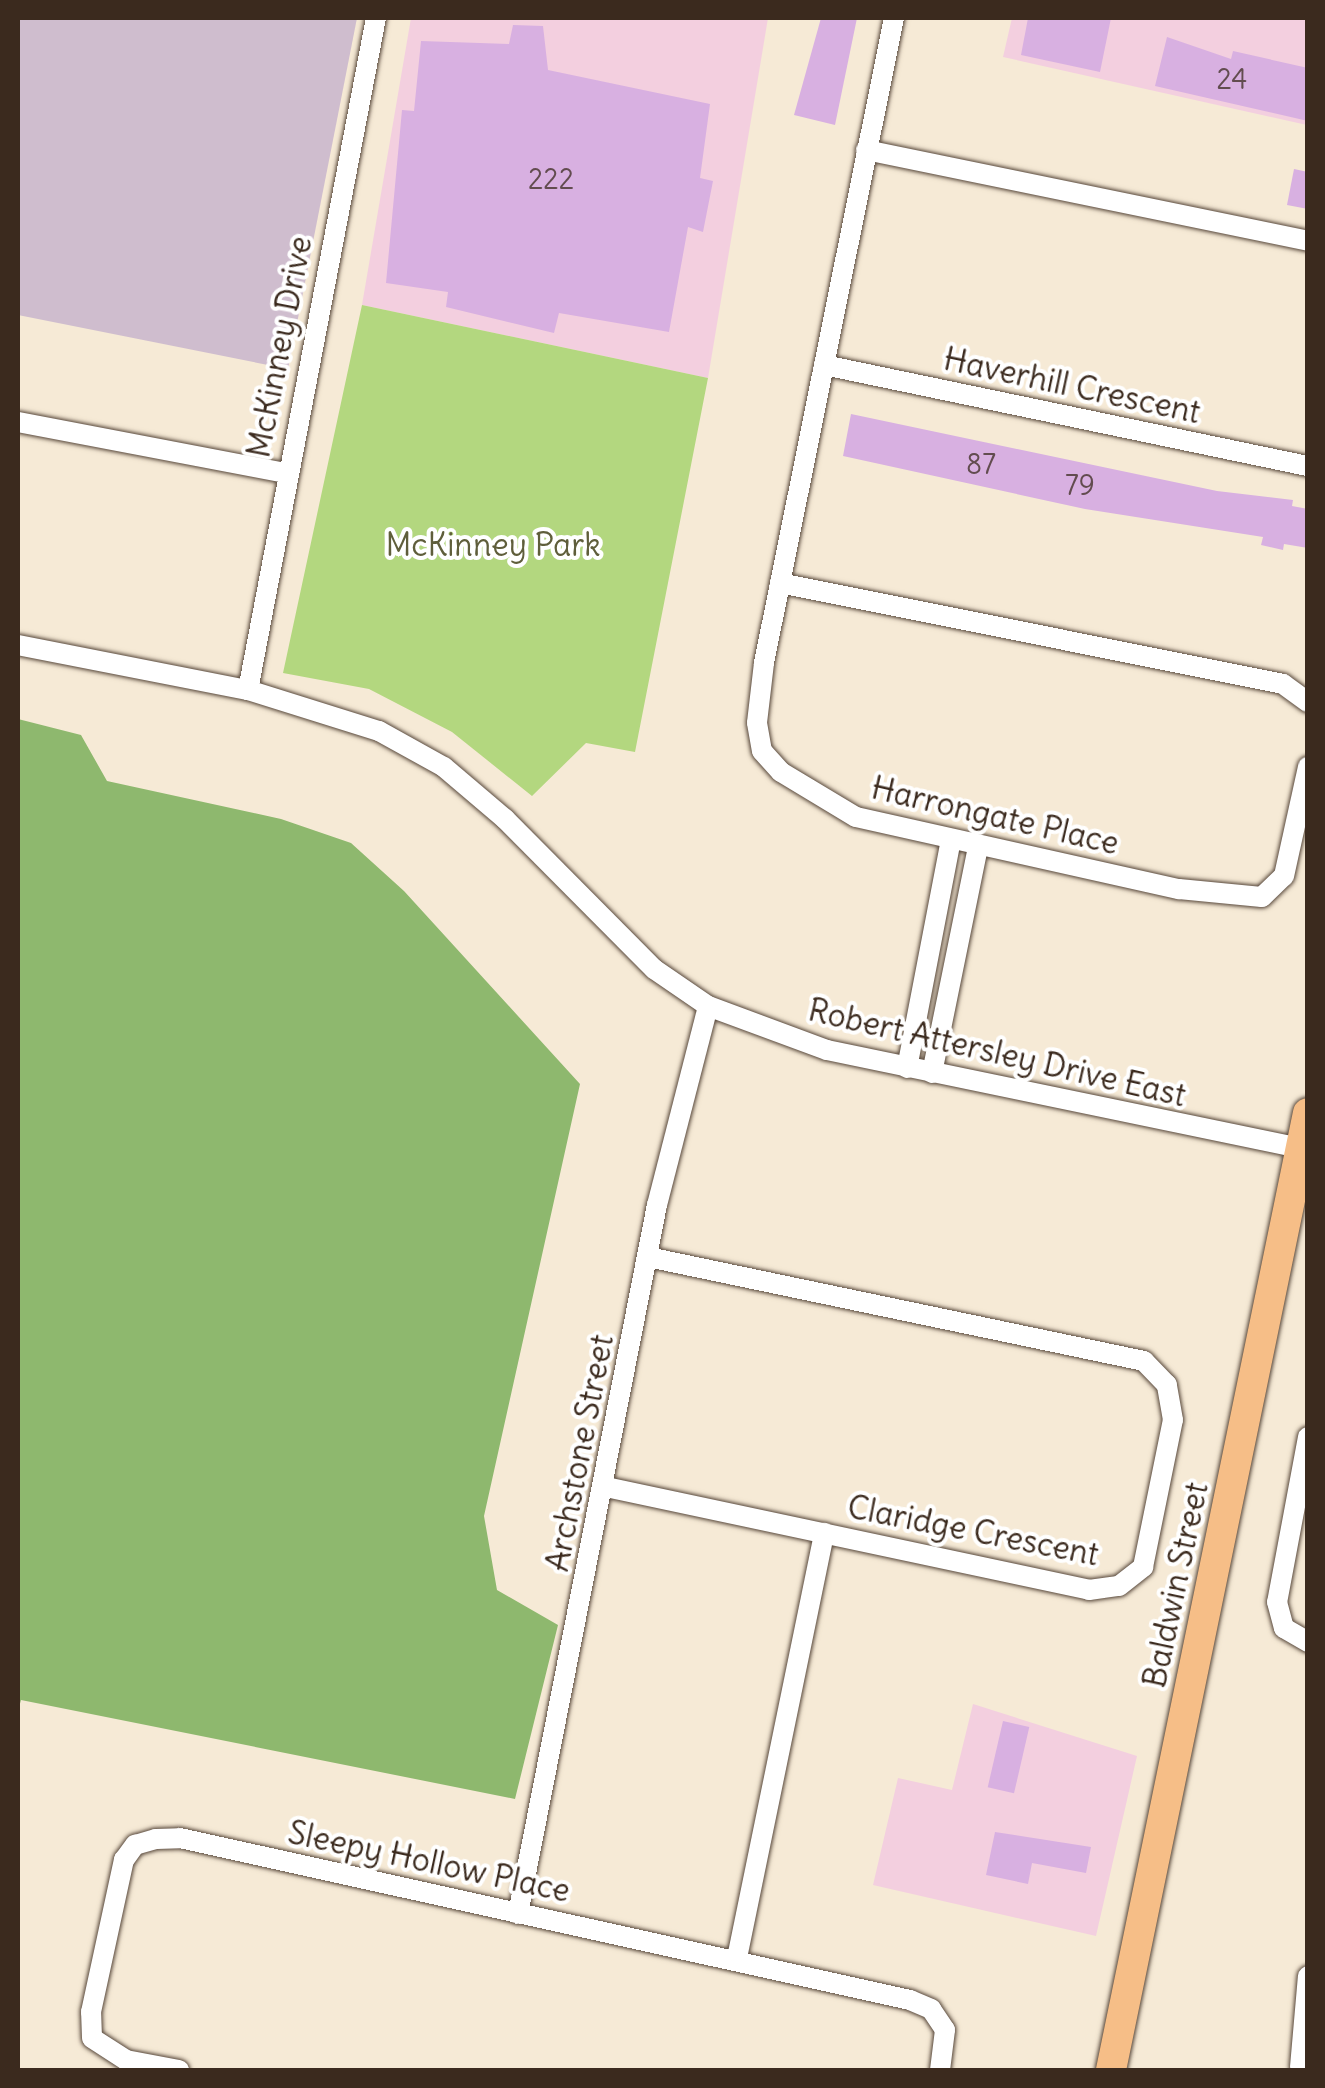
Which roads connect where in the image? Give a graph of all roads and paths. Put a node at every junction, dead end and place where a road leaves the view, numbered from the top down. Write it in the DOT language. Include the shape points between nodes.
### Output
graph roads {
  1 [pos="376,18"];
  2 [pos="894,18"];
  3 [pos="866,150"];
  4 [pos="1308,241"];
  5 [pos="824,365"];
  6 [pos="18,422"];
  7 [pos="1308,466"];
  8 [pos="286,472"];
  9 [pos="780,583"];
  10 [pos="18,645"];
  11 [pos="248,690"];
  12 [pos="1308,702"];
  13 [pos="1308,767"];
  14 [pos="951,840"];
  15 [pos="978,846"];
  16 [pos="708,1006"];
  17 [pos="906,1068"];
  18 [pos="932,1073"];
  19 [pos="1308,1113"];
  20 [pos="1304,1149"];
  21 [pos="648,1257"];
  22 [pos="1308,1437"];
  23 [pos="606,1486"];
  24 [pos="824,1534"];
  25 [pos="1308,1642"];
  26 [pos="518,1914"];
  27 [pos="738,1958"];
  28 [pos="1308,1976"];
  29 [pos="1300,2067"];
  30 [pos="178,2070"];
  31 [pos="940,2070"];
  32 [pos="1111,2070"];
  1 -- 8 [label="street, McKinney Drive"];
  2 -- 3 [label="street, Harrongate Place"];
  3 -- 4 [label="street"];
  3 -- 5 [label="street, Harrongate Place"];
  5 -- 7 [label="street, Haverhill Crescent"];
  5 -- 9 [label="street, Harrongate Place"];
  6 -- 8 [label="street"];
  8 -- 11 [label="street, McKinney Drive"];
  9 -- 12 [label="street" via="1282,684"];
  9 -- 14 [label="street, Harrongate Place" via="756,723 762,751 781,772 856,817"];
  10 -- 11 [label="street, Robert Attersley Drive East"];
  11 -- 16 [label="street, Robert Attersley Drive East" via="379,731 444,767 506,819 654,968"];
  13 -- 15 [label="street, Harrongate Place" via="1284,876 1262,896 1179,889"];
  14 -- 15 [label="street, Harrongate Place"];
  14 -- 17 [label="street"];
  15 -- 18 [label="street"];
  16 -- 17 [label="street, Robert Attersley Drive East" via="827,1050"];
  16 -- 21 [label="street, Archstone Street"];
  17 -- 18 [label="street, Robert Attersley Drive East"];
  18 -- 20 [label="street, Robert Attersley Drive East"];
  19 -- 20 [label="main road, Baldwin Street"];
  20 -- 32 [label="main road, Baldwin Street"];
  21 -- 23 [label="street, Archstone Street"];
  21 -- 24 [label="street, Claridge Crescent" via="1144,1361 1167,1384 1173,1420 1143,1567 1119,1586 1089,1590"];
  22 -- 25 [label="street" via="1278,1602 1284,1628"];
  23 -- 24 [label="street, Claridge Crescent"];
  23 -- 26 [label="street, Archstone Street"];
  24 -- 27 [label="street"];
  26 -- 27 [label="street, Sleepy Hollow Place"];
  26 -- 30 [label="street, Sleepy Hollow Place" via="180,1838 135,1845 120,1879 91,2012 92,2038 126,2060"];
  27 -- 31 [label="street, Sleepy Hollow Place" via="932,2008 945,2030"];
  28 -- 29 [label="street"];
}
